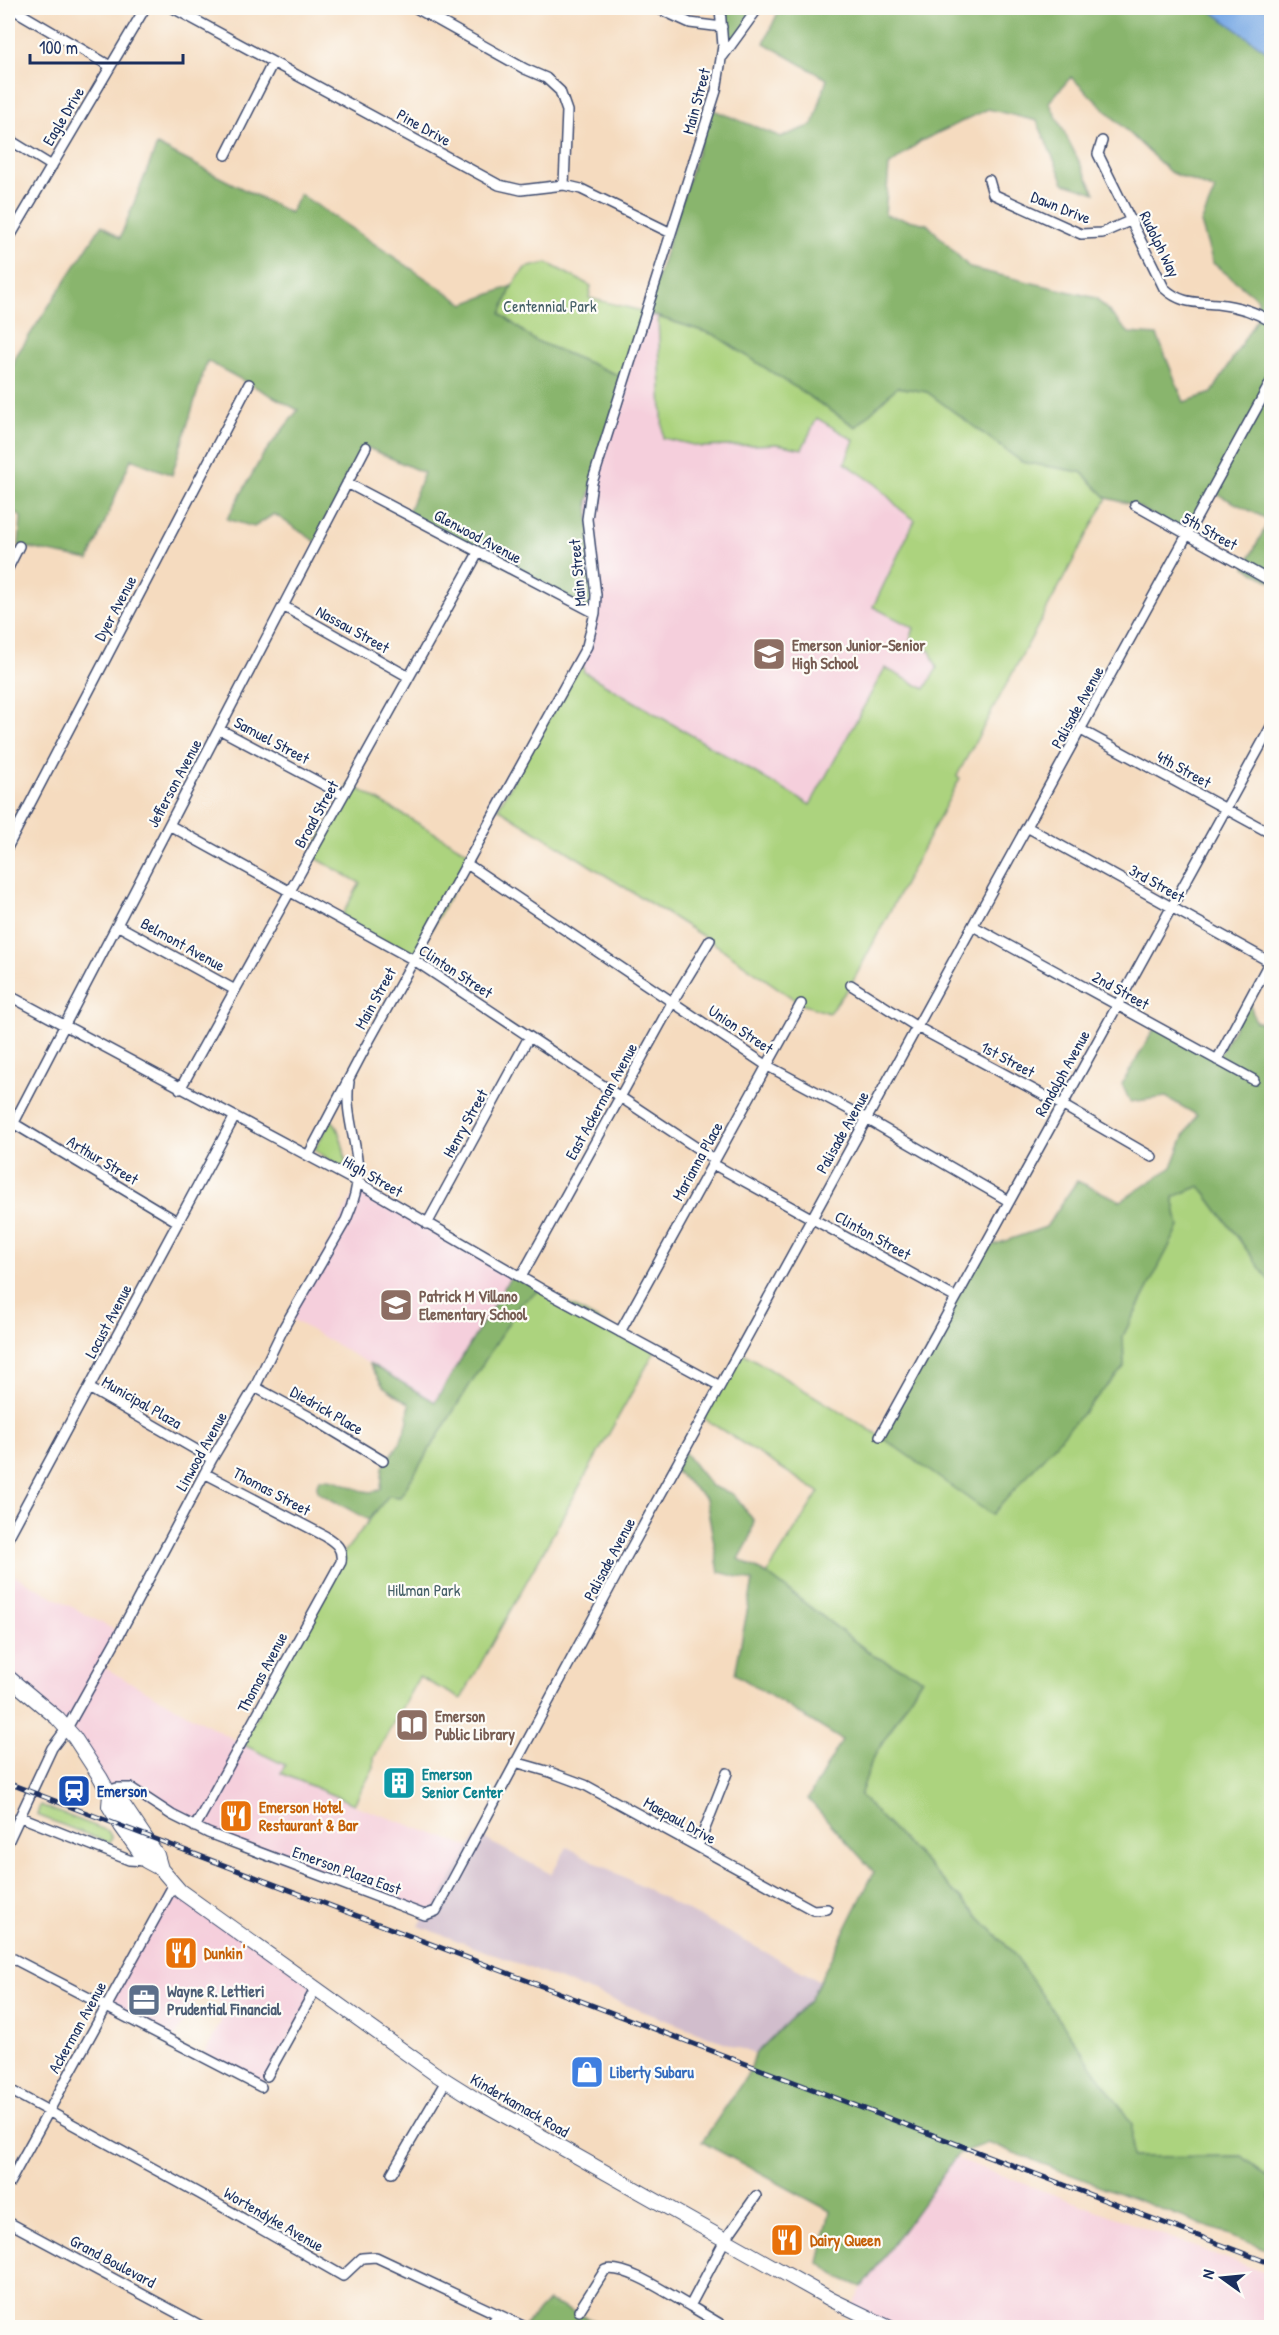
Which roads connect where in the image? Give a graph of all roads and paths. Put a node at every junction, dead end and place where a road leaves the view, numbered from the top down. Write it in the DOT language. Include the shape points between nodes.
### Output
graph roads {
  1 [pos="11,8"];
  2 [pos="145,8"];
  3 [pos="173,8"];
  4 [pos="416,8"];
  5 [pos="657,8"];
  6 [pos="720,8"];
  7 [pos="758,8"];
  8 [pos="722,27"];
  9 [pos="722,58"];
  10 [pos="273,62"];
  11 [pos="110,66"];
  12 [pos="8,140"];
  13 [pos="1102,141"];
  14 [pos="226,155"];
  15 [pos="52,166"];
  16 [pos="989,180"];
  17 [pos="564,185"];
  18 [pos="1132,220"];
  19 [pos="671,232"];
  20 [pos="8,240"];
  21 [pos="1272,322"];
  22 [pos="1272,380"];
  23 [pos="249,384"];
  24 [pos="366,447"];
  25 [pos="347,483"];
  26 [pos="1135,506"];
  27 [pos="1187,535"];
  28 [pos="20,546"];
  29 [pos="478,553"];
  30 [pos="8,568"];
  31 [pos="1272,582"];
  32 [pos="283,606"];
  33 [pos="595,613"];
  34 [pos="409,677"];
  35 [pos="1272,725"];
  36 [pos="219,729"];
  37 [pos="1081,730"];
  38 [pos="343,795"];
  39 [pos="1225,809"];
  40 [pos="169,825"];
  41 [pos="1027,828"];
  42 [pos="1272,834"];
  43 [pos="8,846"];
  44 [pos="467,864"];
  45 [pos="290,892"];
  46 [pos="1171,908"];
  47 [pos="117,925"];
  48 [pos="973,926"];
  49 [pos="710,939"];
  50 [pos="414,960"];
  51 [pos="1271,961"];
  52 [pos="851,985"];
  53 [pos="235,990"];
  54 [pos="8,995"];
  55 [pos="673,1001"];
  56 [pos="801,1004"];
  57 [pos="1117,1005"];
  58 [pos="64,1026"];
  59 [pos="917,1028"];
  60 [pos="529,1037"];
  61 [pos="1217,1060"];
  62 [pos="358,1061"];
  63 [pos="766,1065"];
  64 [pos="1254,1080"];
  65 [pos="180,1089"];
  66 [pos="621,1098"];
  67 [pos="1062,1105"];
  68 [pos="234,1118"];
  69 [pos="867,1119"];
  70 [pos="13,1124"];
  71 [pos="8,1134"];
  72 [pos="308,1156"];
  73 [pos="1152,1157"];
  74 [pos="714,1162"];
  75 [pos="357,1182"];
  76 [pos="1009,1201"];
  77 [pos="812,1219"];
  78 [pos="178,1222"];
  79 [pos="427,1224"];
  80 [pos="521,1277"];
  81 [pos="956,1298"];
  82 [pos="620,1332"];
  83 [pos="720,1386"];
  84 [pos="255,1387"];
  85 [pos="89,1388"];
  86 [pos="880,1436"];
  87 [pos="212,1459"];
  88 [pos="383,1461"];
  89 [pos="206,1474"];
  90 [pos="325,1536"];
  91 [pos="8,1538"];
  92 [pos="8,1677"];
  93 [pos="67,1728"];
  94 [pos="515,1762"];
  95 [pos="727,1773"];
  96 [pos="109,1793"];
  97 [pos="21,1817"];
  98 [pos="195,1827"];
  99 [pos="9,1836"];
  100 [pos="698,1846"];
  101 [pos="146,1861"];
  102 [pos="161,1869"];
  103 [pos="174,1884"];
  104 [pos="442,1900"];
  105 [pos="827,1909"];
  106 [pos="8,1956"];
  107 [pos="316,1988"];
  108 [pos="106,2007"];
  109 [pos="267,2076"];
  110 [pos="446,2081"];
  111 [pos="261,2087"];
  112 [pos="8,2089"];
  113 [pos="48,2110"];
  114 [pos="392,2173"];
  115 [pos="8,2185"];
  116 [pos="756,2196"];
  117 [pos="8,2222"];
  118 [pos="725,2240"];
  119 [pos="690,2306"];
  120 [pos="579,2311"];
  121 [pos="498,2314"];
  122 [pos="205,2328"];
  123 [pos="489,2328"];
  124 [pos="526,2328"];
  125 [pos="727,2328"];
  126 [pos="890,2328"];
  1 -- 11 [label="street"];
  2 -- 11 [label="street, Eagle Drive"];
  3 -- 10 [label="street, Pine Drive"];
  4 -- 17 [label="street" via="546,78 560,91 567,111"];
  5 -- 8 [label="street" via="690,23"];
  6 -- 8 [label="street, Main Street"];
  7 -- 9 [label="street"];
  8 -- 9 [label="street, Main Street"];
  9 -- 19 [label="street, Main Street" via="716,91"];
  10 -- 14 [label="street"];
  10 -- 17 [label="street, Pine Drive" via="499,185 521,190"];
  11 -- 15 [label="street, Eagle Drive"];
  12 -- 15 [label="street"];
  13 -- 18 [label="street, Rudolph Way" via="1098,154"];
  15 -- 20 [label="street, Eagle Drive"];
  16 -- 18 [label="street, Dawn Drive" via="993,194 1082,234 1102,233"];
  17 -- 19 [label="street, Pine Drive" via="581,189"];
  18 -- 21 [label="street, Rudolph Way" via="1158,279 1172,296 1191,303 1232,306"];
  19 -- 33 [label="street, Main Street" via="592,483 588,519 596,577"];
  22 -- 27 [label="street, Palisade Avenue"];
  23 -- 43 [label="street, Dyer Avenue"];
  24 -- 25 [label="street, Jefferson Avenue"];
  25 -- 29 [label="street, Glenwood Avenue"];
  25 -- 32 [label="street, Jefferson Avenue"];
  26 -- 27 [label="street, 5th Street"];
  27 -- 31 [label="street, 5th Street"];
  27 -- 37 [label="street, Palisade Avenue"];
  28 -- 30 [label="street"];
  29 -- 33 [label="street, Glenwood Avenue"];
  29 -- 34 [label="street, Broad Street"];
  32 -- 34 [label="street, Nassau Street"];
  32 -- 36 [label="street, Jefferson Avenue"];
  33 -- 44 [label="street, Main Street" via="581,660"];
  34 -- 38 [label="street, Broad Street"];
  35 -- 39 [label="street, Randolph Avenue"];
  36 -- 38 [label="street, Samuel Street"];
  36 -- 40 [label="street, Jefferson Avenue"];
  37 -- 39 [label="street, 4th Street"];
  37 -- 41 [label="street, Palisade Avenue"];
  38 -- 45 [label="street, Broad Street"];
  39 -- 42 [label="street, 4th Street"];
  39 -- 46 [label="street, Randolph Avenue"];
  40 -- 45 [label="street, Clinton Street"];
  40 -- 47 [label="street, Jefferson Avenue"];
  41 -- 46 [label="street, 3rd Street"];
  41 -- 48 [label="street, Palisade Avenue"];
  44 -- 50 [label="street, Main Street"];
  44 -- 55 [label="street, Union Street"];
  45 -- 50 [label="street, Clinton Street"];
  45 -- 53 [label="street, Broad Street"];
  46 -- 51 [label="street, 3rd Street"];
  46 -- 57 [label="street, Randolph Avenue"];
  47 -- 53 [label="street, Belmont Avenue"];
  47 -- 58 [label="street, Jefferson Avenue"];
  48 -- 57 [label="street, 2nd Street"];
  48 -- 59 [label="street, Palisade Avenue"];
  49 -- 55 [label="street, East Ackerman Avenue"];
  50 -- 60 [label="street, Clinton Street"];
  50 -- 62 [label="street, Main Street"];
  51 -- 61 [label="street"];
  52 -- 59 [label="street, 1st Street"];
  53 -- 65 [label="street, Broad Street"];
  54 -- 58 [label="street, High Street"];
  55 -- 63 [label="street, Union Street"];
  55 -- 66 [label="street, East Ackerman Avenue"];
  56 -- 63 [label="street, Marianna Place"];
  57 -- 61 [label="street, 2nd Street"];
  57 -- 67 [label="street, Randolph Avenue"];
  58 -- 65 [label="street, High Street"];
  58 -- 70 [label="street, Jefferson Avenue"];
  59 -- 67 [label="street, 1st Street"];
  59 -- 69 [label="street, Palisade Avenue"];
  60 -- 66 [label="street, Clinton Street"];
  60 -- 79 [label="street, Henry Street"];
  61 -- 64 [label="street, 2nd Street"];
  62 -- 72 [label="street, Main Street"];
  62 -- 75 [label="street, Linwood Avenue" via="347,1097 357,1156"];
  63 -- 69 [label="street, Union Street"];
  63 -- 74 [label="street, Marianna Place"];
  65 -- 68 [label="street, High Street"];
  66 -- 74 [label="street, Clinton Street"];
  66 -- 80 [label="street, East Ackerman Avenue"];
  67 -- 73 [label="street, 1st Street"];
  67 -- 76 [label="street, Randolph Avenue"];
  68 -- 72 [label="street, High Street"];
  68 -- 78 [label="street, Locust Avenue"];
  69 -- 76 [label="street, Union Street"];
  69 -- 77 [label="street, Palisade Avenue"];
  70 -- 71 [label="street, Jefferson Avenue"];
  70 -- 78 [label="street, Arthur Street"];
  72 -- 75 [label="street, High Street"];
  74 -- 77 [label="street, Clinton Street"];
  74 -- 82 [label="street, Marianna Place"];
  75 -- 79 [label="street, High Street"];
  75 -- 84 [label="street, Linwood Avenue" via="346,1220 284,1327"];
  76 -- 81 [label="street, Randolph Avenue"];
  77 -- 81 [label="street, Clinton Street"];
  77 -- 83 [label="street, Palisade Avenue"];
  78 -- 85 [label="street, Locust Avenue"];
  79 -- 80 [label="street, High Street"];
  80 -- 82 [label="street, High Street"];
  81 -- 86 [label="street, Randolph Avenue"];
  82 -- 83 [label="street, High Street"];
  83 -- 94 [label="street, Palisade Avenue"];
  84 -- 87 [label="street, Linwood Avenue"];
  84 -- 88 [label="street, Diedrick Place"];
  85 -- 87 [label="street, Municipal Plaza"];
  85 -- 91 [label="street, Locust Avenue"];
  87 -- 89 [label="street, Linwood Avenue"];
  89 -- 90 [label="street, Thomas Street"];
  89 -- 93 [label="street, Linwood Avenue"];
  90 -- 98 [label="street, Thomas Avenue" via="340,1548 341,1562"];
  92 -- 93 [label="main road, Kinderkamack Road"];
  93 -- 96 [label="main road, Kinderkamack Road"];
  93 -- 97 [label="street, Linwood Avenue" via="52,1748"];
  94 -- 100 [label="street, Maepaul Drive" via="585,1785"];
  94 -- 104 [label="street, Palisade Avenue"];
  95 -- 100 [label="street"];
  96 -- 98 [label="street, Emerson Plaza East" via="117,1788 135,1790"];
  96 -- 101 [label="main road, Kinderkamack Road" via="109,1806"];
  96 -- 102 [label="main road, Kinderkamack Road" via="120,1800 157,1855"];
  97 -- 99 [label="street, Linwood Avenue"];
  97 -- 101 [label="street" via="129,1860"];
  98 -- 104 [label="street, Emerson Plaza East" via="425,1915 436,1911"];
  100 -- 105 [label="street, Maepaul Drive" via="813,1910"];
  101 -- 102 [label="main road, Kinderkamack Road"];
  102 -- 103 [label="main road, Kinderkamack Road"];
  103 -- 107 [label="main road, Kinderkamack Road"];
  103 -- 108 [label="street, Ackerman Avenue"];
  106 -- 108 [label="street"];
  107 -- 109 [label="street"];
  107 -- 110 [label="main road, Kinderkamack Road"];
  108 -- 111 [label="street"];
  108 -- 113 [label="street, Ackerman Avenue"];
  110 -- 114 [label="street"];
  110 -- 118 [label="main road, Kinderkamack Road"];
  112 -- 113 [label="street, Wortendyke Avenue"];
  113 -- 115 [label="street, Ackerman Avenue"];
  113 -- 121 [label="street, Wortendyke Avenue" via="343,2276 362,2258 376,2257"];
  116 -- 118 [label="street"];
  117 -- 122 [label="street, Grand Boulevard"];
  118 -- 119 [label="street"];
  118 -- 126 [label="main road, Kinderkamack Road"];
  119 -- 120 [label="street" via="623,2270 610,2269 605,2270"];
  119 -- 125 [label="street"];
  121 -- 123 [label="street"];
  121 -- 124 [label="street, Wortendyke Avenue"];
}
